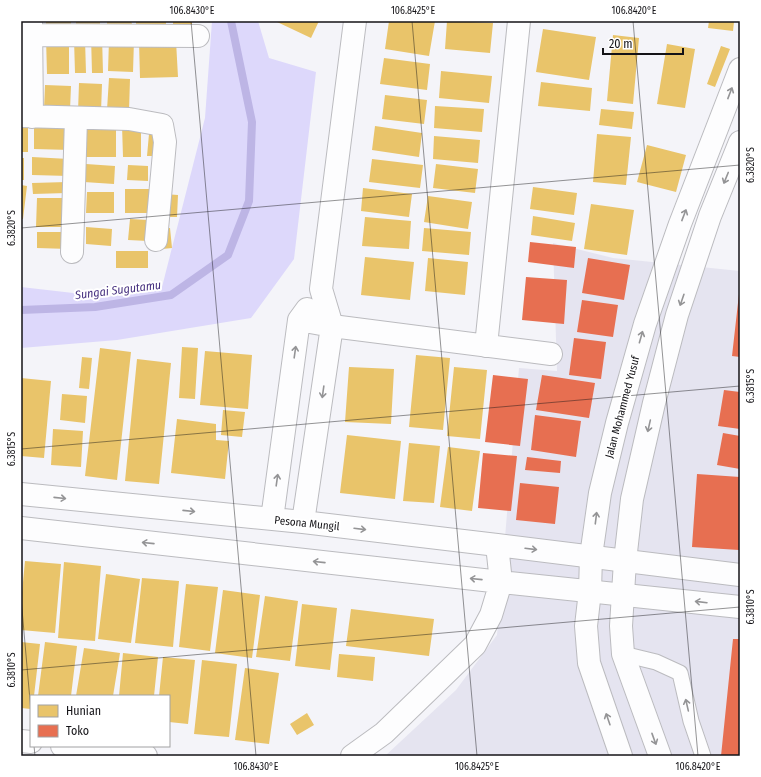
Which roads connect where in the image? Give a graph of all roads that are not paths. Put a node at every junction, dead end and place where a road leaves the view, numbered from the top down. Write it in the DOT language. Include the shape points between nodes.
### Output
graph roads {
  1 [pos="355,21"];
  2 [pos="519,21"];
  3 [pos="31,28"];
  4 [pos="198,36"];
  5 [pos="740,69"];
  6 [pos="26,116"];
  7 [pos="76,118"];
  8 [pos="740,142"];
  9 [pos="156,240"];
  10 [pos="72,252"];
  11 [pos="321,289"];
  12 [pos="299,320"];
  13 [pos="332,326"];
  14 [pos="486,346"];
  15 [pos="551,354"];
  16 [pos="21,494"];
  17 [pos="272,519"];
  18 [pos="303,522"];
  19 [pos="21,528"];
  20 [pos="497,545"];
  21 [pos="592,556"];
  22 [pos="633,561"];
  23 [pos="740,575"];
  24 [pos="501,582"];
  25 [pos="590,591"];
  26 [pos="630,595"];
  27 [pos="740,607"];
  28 [pos="623,654"];
  29 [pos="70,747"];
  30 [pos="146,756"];
  31 [pos="352,756"];
  32 [pos="621,756"];
  33 [pos="660,756"];
  34 [pos="703,756"];
  1 -- 11 [label="street"];
  2 -- 14 [label="street"];
  3 -- 4 [label="street"];
  3 -- 6 [label="street"];
  21 -- 5 [label="street, Jalan Mohammed Yusuf, one-way" via="600,493 645,324"];
  6 -- 7 [label="street"];
  7 -- 9 [label="street" via="128,119 162,125 165,142"];
  7 -- 10 [label="street"];
  8 -- 22 [label="street, one-way" via="710,216 677,315 654,403 632,498"];
  11 -- 12 [label="street"];
  11 -- 13 [label="street"];
  12 -- 13 [label="street"];
  17 -- 12 [label="street, one-way"];
  13 -- 14 [label="street"];
  13 -- 18 [label="street, one-way"];
  14 -- 15 [label="street"];
  16 -- 17 [label="street, Pesona Mungil, one-way"];
  17 -- 18 [label="street, Pesona Mungil"];
  18 -- 20 [label="street, Pesona Mungil, one-way"];
  24 -- 19 [label="street, one-way"];
  20 -- 21 [label="street, Pesona Mungil, one-way"];
  20 -- 24 [label="street"];
  21 -- 22 [label="street, Pesona Mungil"];
  21 -- 25 [label="street, Jalan Mohammed Yusuf"];
  22 -- 23 [label="street, Pesona Mungil"];
  22 -- 26 [label="street"];
  24 -- 25 [label="street"];
  24 -- 31 [label="street" via="490,615 475,645 384,733"];
  25 -- 26 [label="street"];
  32 -- 25 [label="street, Jalan Mohammed Yusuf, one-way" via="589,663 586,626"];
  27 -- 26 [label="street, one-way"];
  26 -- 28 [label="street" via="621,626"];
  28 -- 33 [label="street, one-way"];
  34 -- 28 [label="lane, one-way" via="691,721 680,673 656,662"];
  29 -- 30 [label="street"];
}
